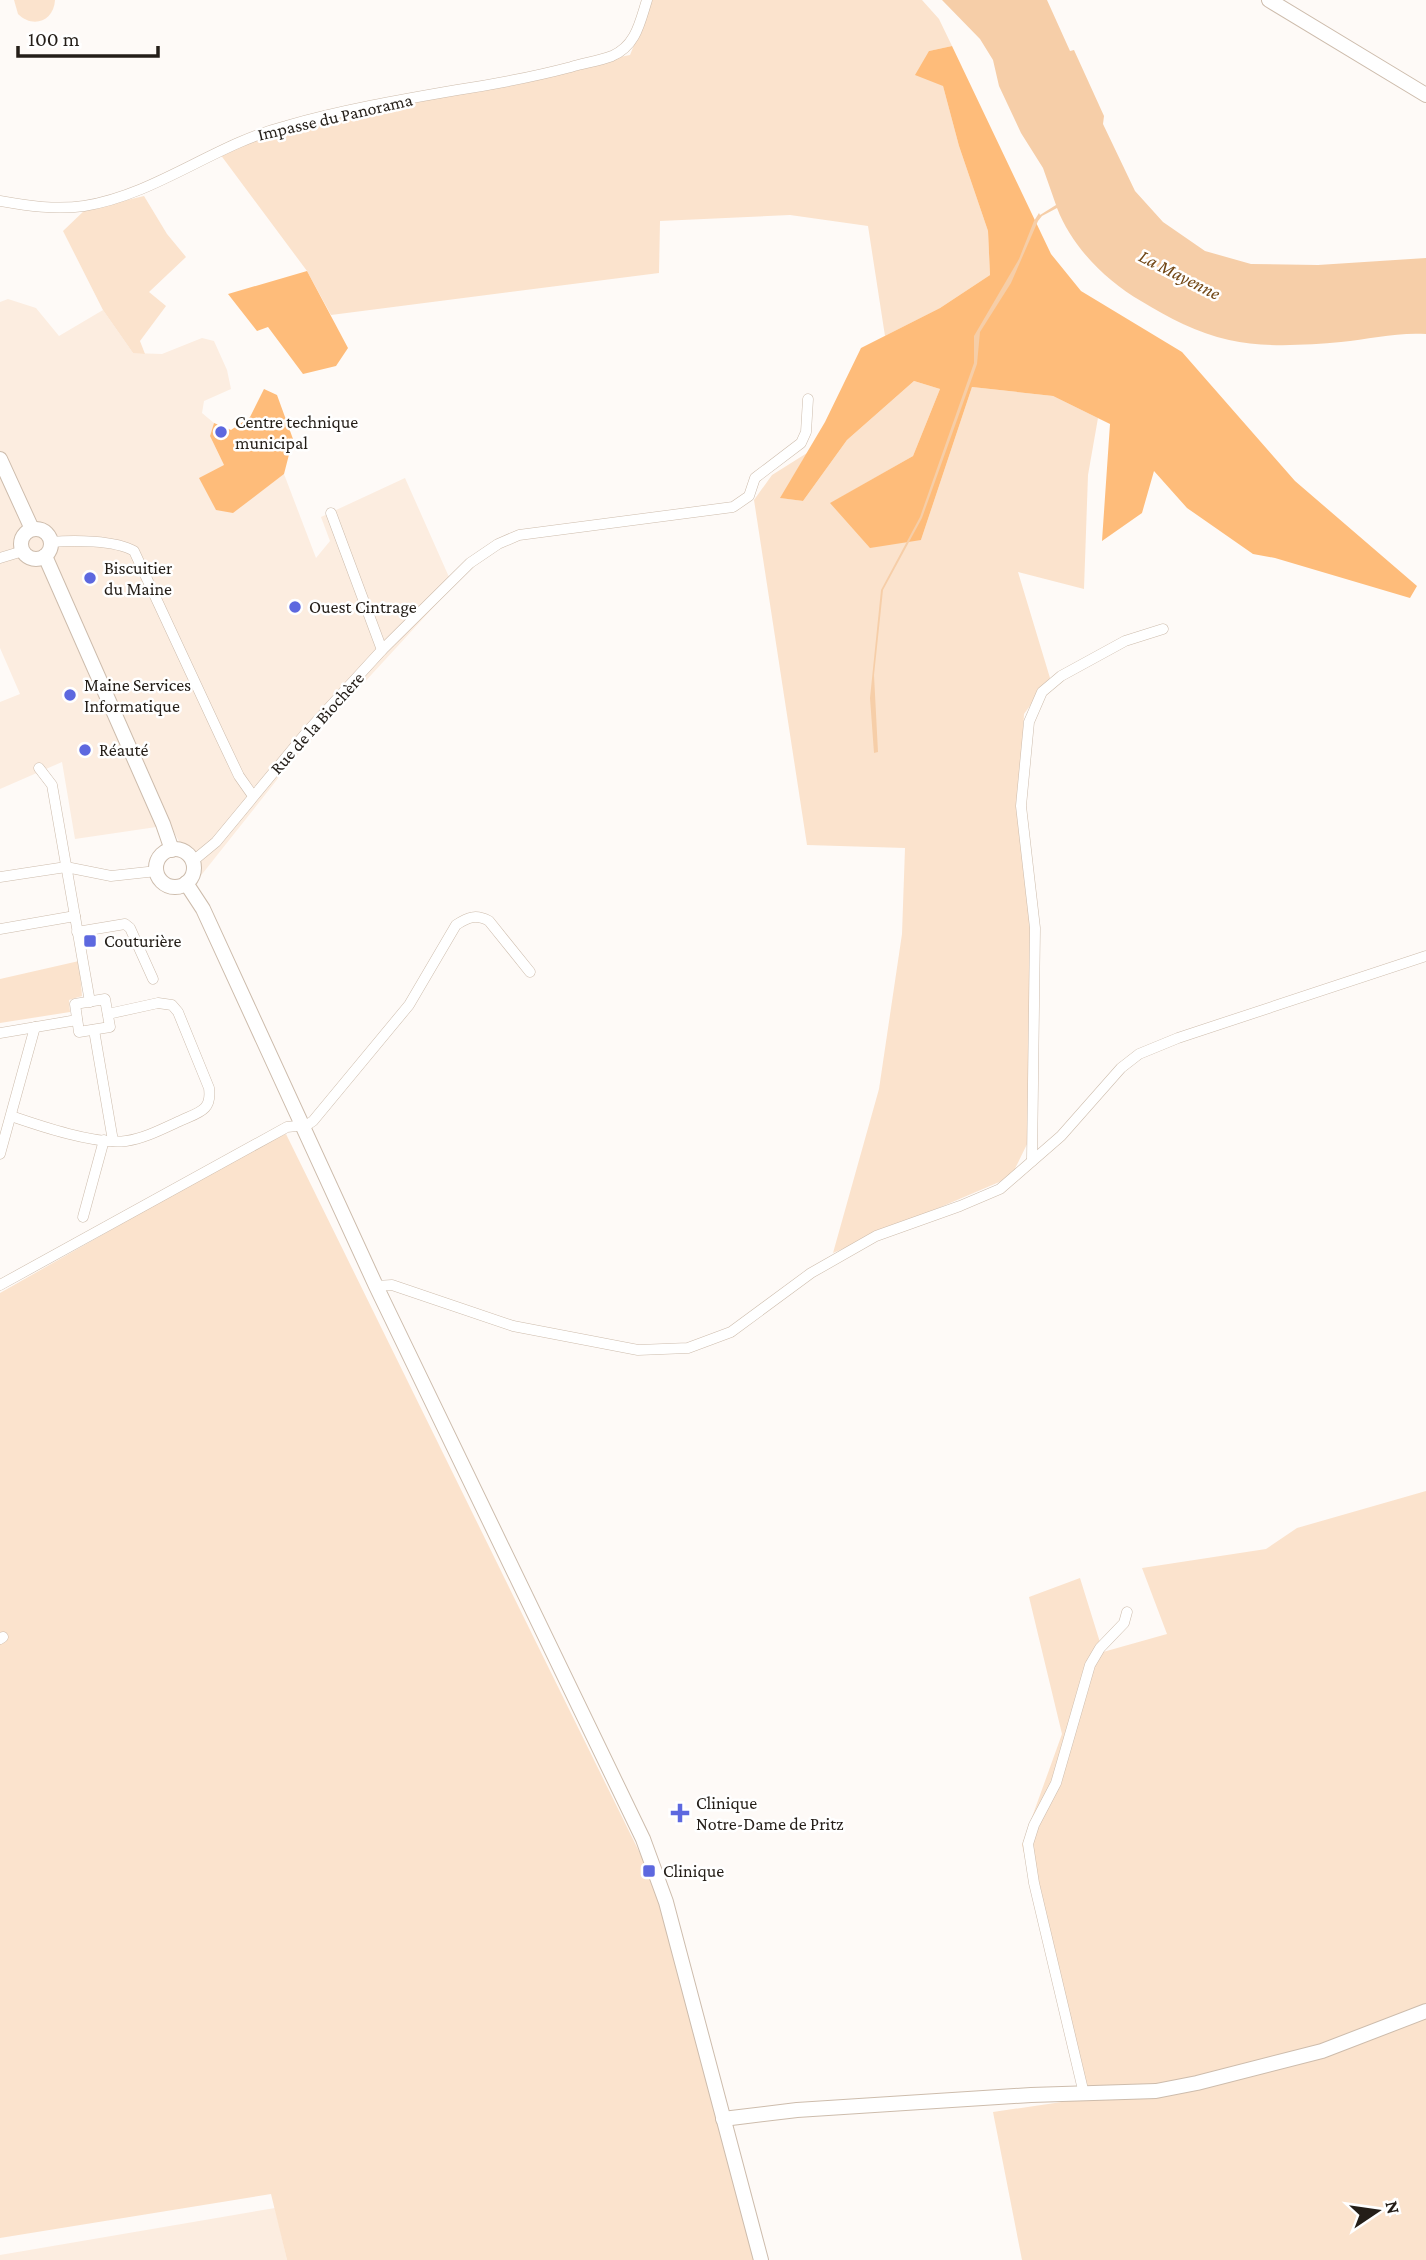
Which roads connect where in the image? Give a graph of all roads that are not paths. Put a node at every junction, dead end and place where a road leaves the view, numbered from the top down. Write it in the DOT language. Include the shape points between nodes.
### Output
graph roads {
  1 [pos="647,0"];
  2 [pos="1269,0"];
  3 [pos="1425,92"];
  4 [pos="0,201"];
  5 [pos="808,399"];
  6 [pos="0,459"];
  7 [pos="331,513"];
  8 [pos="32,529"];
  9 [pos="51,542"];
  10 [pos="23,551"];
  11 [pos="45,556"];
  12 [pos="0,558"];
  13 [pos="1163,629"];
  14 [pos="382,650"];
  15 [pos="39,768"];
  16 [pos="253,796"];
  17 [pos="172,850"];
  18 [pos="193,862"];
  19 [pos="66,867"];
  20 [pos="157,871"];
  21 [pos="0,877"];
  22 [pos="187,883"];
  23 [pos="75,916"];
  24 [pos="0,929"];
  25 [pos="78,932"];
  26 [pos="1426,957"];
  27 [pos="530,972"];
  28 [pos="153,979"];
  29 [pos="90,1002"];
  30 [pos="108,1014"];
  31 [pos="77,1020"];
  32 [pos="36,1027"];
  33 [pos="94,1030"];
  34 [pos="0,1033"];
  35 [pos="10,1115"];
  36 [pos="302,1125"];
  37 [pos="108,1140"];
  38 [pos="0,1154"];
  39 [pos="1032,1161"];
  40 [pos="83,1217"];
  41 [pos="0,1285"];
  42 [pos="376,1286"];
  43 [pos="1127,1612"];
  44 [pos="1426,2011"];
  45 [pos="1084,2094"];
  46 [pos="723,2119"];
  47 [pos="761,2260"];
  1 -- 4 [label="street, Impasse du Panorama" via="637,31 626,48 611,57 516,81 371,105 284,126 240,140 162,182 85,206 57,208"];
  2 -- 3 [label="street"];
  5 -- 14 [label="street, Rue de la Biochère" via="801,443 755,478 749,496 733,507 519,535 470,563"];
  6 -- 8 [label="street"];
  7 -- 14 [label="street"];
  8 -- 9 [label="street" via="47,533"];
  8 -- 10 [label="street" via="22,538"];
  9 -- 11 [label="street"];
  9 -- 16 [label="street" via="119,545 134,551 219,736"];
  10 -- 11 [label="street" via="33,559"];
  10 -- 12 [label="street"];
  11 -- 17 [label="street"];
  13 -- 39 [label="street" via="1125,641 1061,676 1042,692 1029,722 1021,806 1035,928"];
  14 -- 16 [label="street, Rue de la Biochère"];
  15 -- 19 [label="street" via="52,785"];
  16 -- 18 [label="street, Rue de la Biochère" via="216,842"];
  17 -- 18 [label="street" via="187,853"];
  17 -- 20 [label="street" via="162,855"];
  18 -- 22 [label="street"];
  19 -- 20 [label="street" via="111,876"];
  19 -- 21 [label="street"];
  19 -- 23 [label="street"];
  20 -- 22 [label="street" via="168,886"];
  22 -- 36 [label="street"];
  23 -- 24 [label="street"];
  23 -- 25 [label="street"];
  25 -- 28 [label="street" via="125,924"];
  25 -- 29 [label="street"];
  26 -- 39 [label="street" via="1139,1054"];
  27 -- 36 [label="street" via="489,921 480,916 456,925 409,1005 313,1122"];
  29 -- 30 [label="street" via="105,999"];
  29 -- 31 [label="street" via="75,1004"];
  30 -- 33 [label="street" via="110,1027"];
  30 -- 37 [label="street" via="158,1003 172,1005 211,1099 203,1111 152,1134 127,1141"];
  31 -- 32 [label="street"];
  31 -- 33 [label="street" via="79,1032"];
  32 -- 34 [label="street"];
  32 -- 35 [label="street"];
  33 -- 37 [label="street"];
  35 -- 37 [label="street"];
  35 -- 38 [label="street"];
  36 -- 41 [label="street" via="287,1127"];
  36 -- 42 [label="street"];
  37 -- 40 [label="street"];
  39 -- 42 [label="street" via="999,1189 876,1236 811,1273 731,1332 688,1348 638,1350 604,1344 513,1325 391,1285"];
  42 -- 46 [label="street" via="643,1839 666,1902"];
  43 -- 45 [label="street" via="1124,1623 1090,1665 1056,1783 1028,1844"];
  44 -- 45 [label="street" via="1322,2051 1197,2084"];
  45 -- 46 [label="street" via="797,2110"];
  46 -- 47 [label="street"];
}
